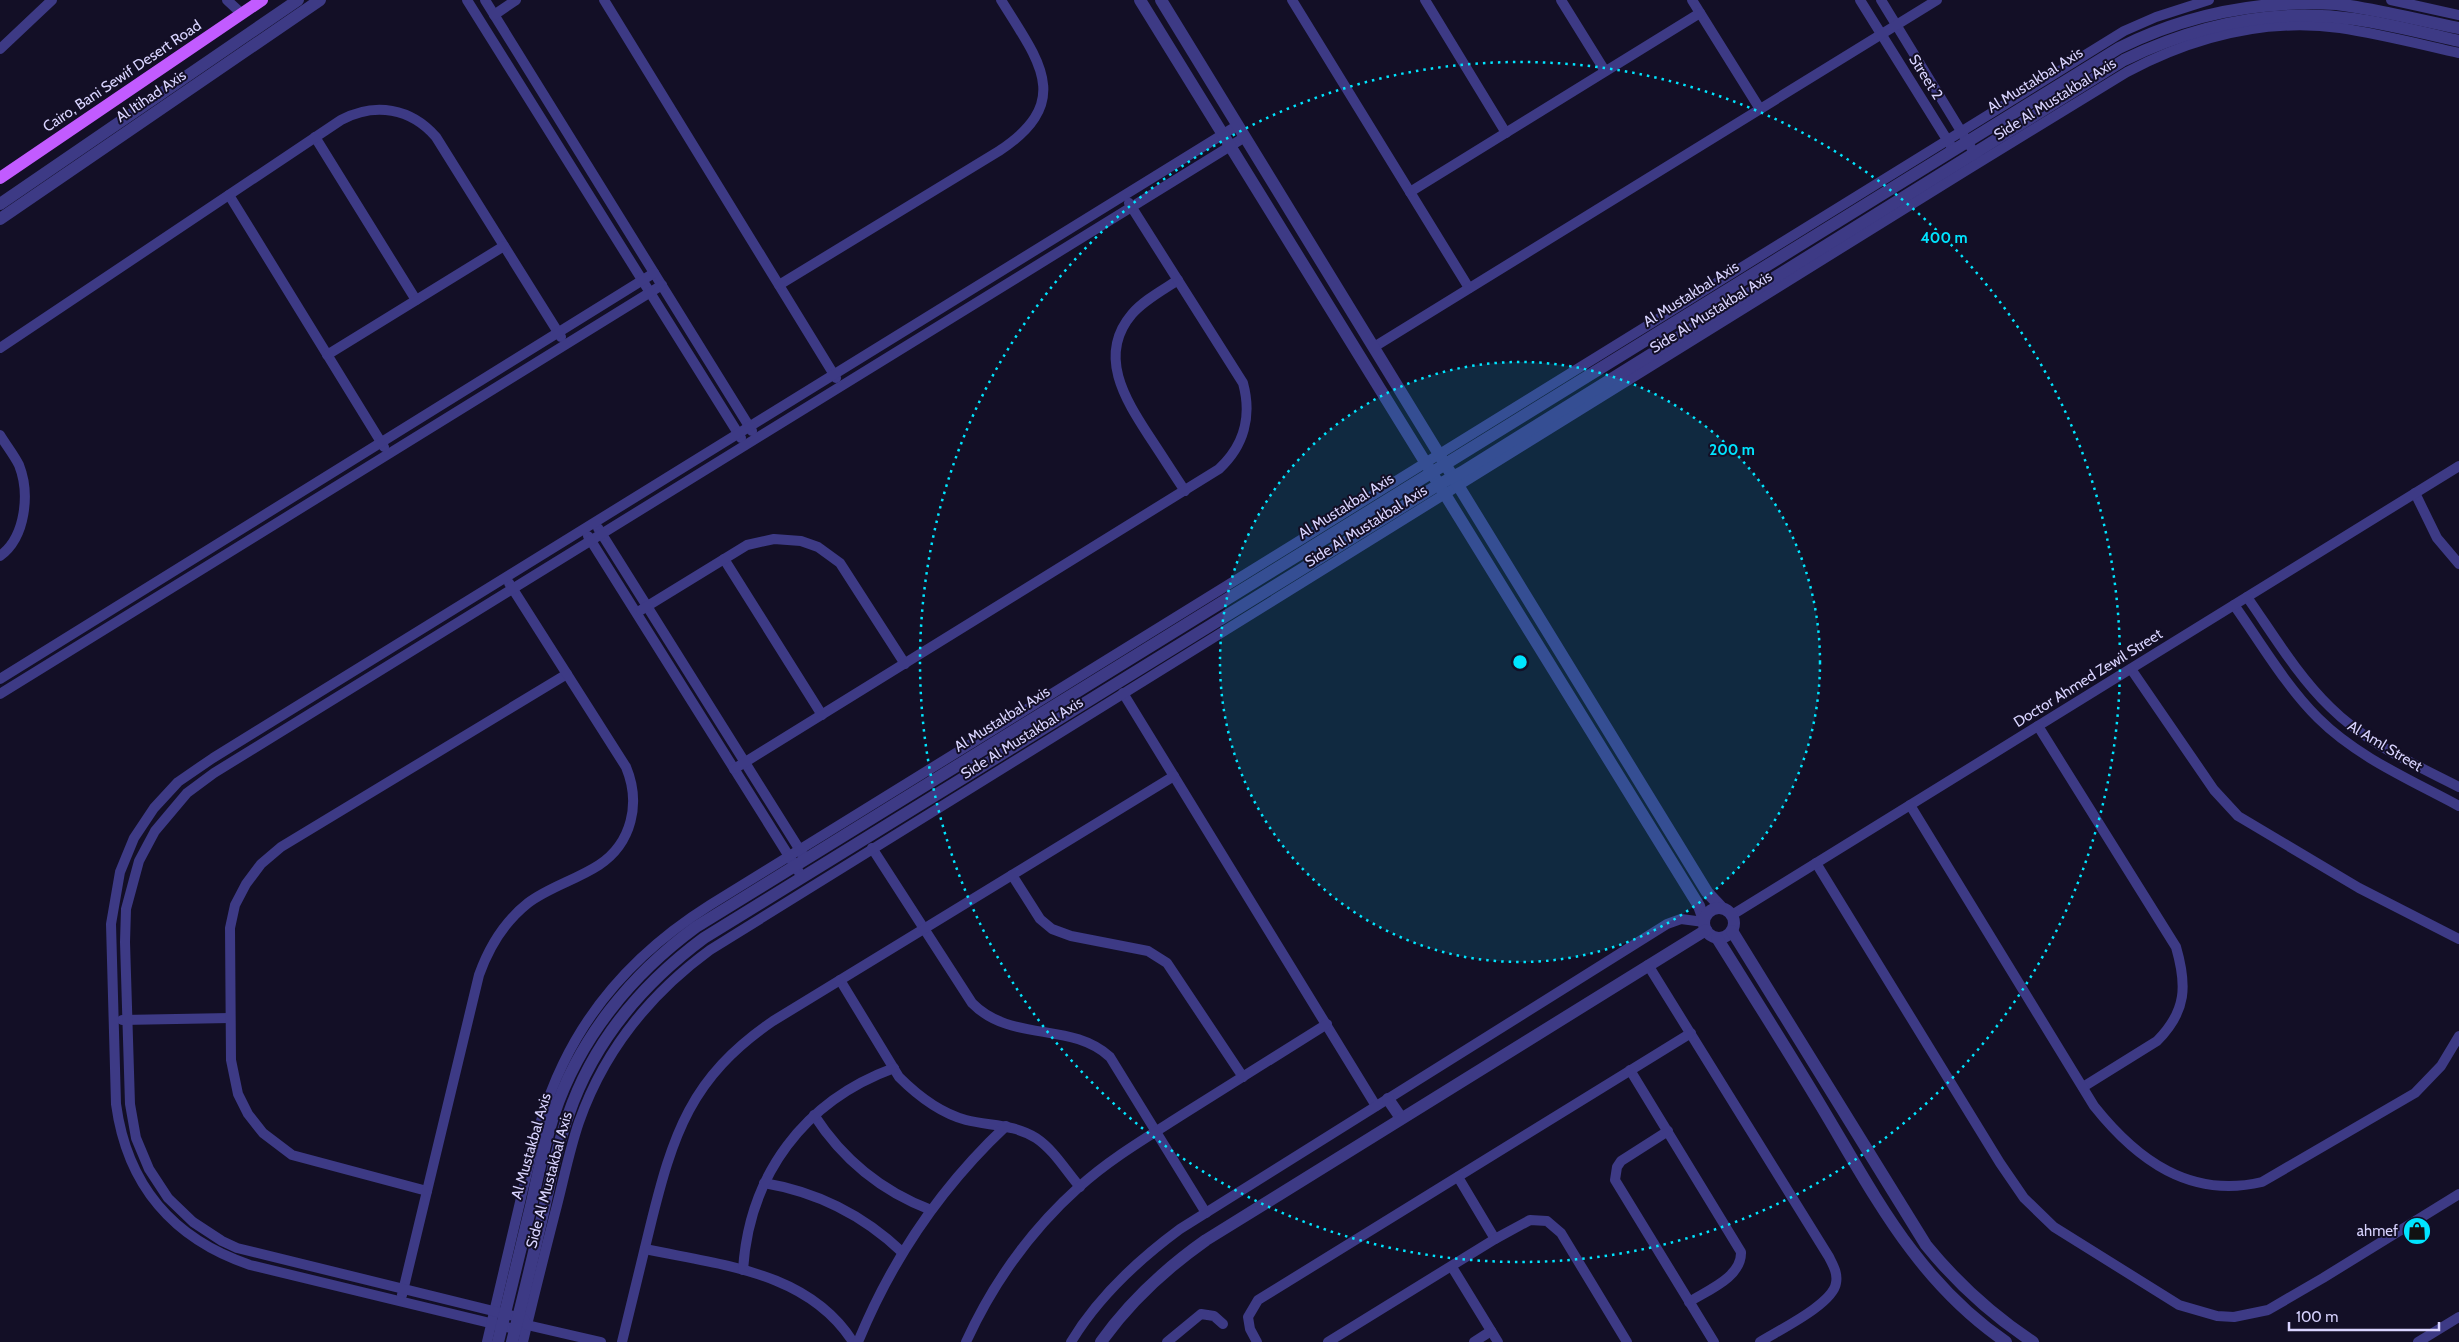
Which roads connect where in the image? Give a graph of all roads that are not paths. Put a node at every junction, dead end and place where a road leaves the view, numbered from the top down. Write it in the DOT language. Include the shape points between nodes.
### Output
graph roads {
  1 [pos="52,0"];
  2 [pos="227,0"];
  3 [pos="262,0"];
  4 [pos="298,0"];
  5 [pos="320,0"];
  6 [pos="467,0"];
  7 [pos="485,0"];
  8 [pos="516,0"];
  9 [pos="604,0"];
  10 [pos="1001,0"];
  11 [pos="1140,0"];
  12 [pos="1161,0"];
  13 [pos="1292,0"];
  14 [pos="1425,0"];
  15 [pos="1561,0"];
  16 [pos="1692,0"];
  17 [pos="1860,0"];
  18 [pos="1881,0"];
  19 [pos="1937,0"];
  20 [pos="2209,0"];
  21 [pos="2391,0"];
  22 [pos="1700,12"];
  23 [pos="242,14"];
  24 [pos="494,14"];
  25 [pos="2459,15"];
  26 [pos="1896,25"];
  27 [pos="2459,28"];
  28 [pos="1882,34"];
  29 [pos="2459,41"];
  30 [pos="0,49"];
  31 [pos="2459,53"];
  32 [pos="1605,71"];
  33 [pos="1760,109"];
  34 [pos="1238,124"];
  35 [pos="1506,133"];
  36 [pos="1222,135"];
  37 [pos="315,136"];
  38 [pos="1245,137"];
  39 [pos="1964,137"];
  40 [pos="1951,145"];
  41 [pos="1229,147"];
  42 [pos="1978,158"];
  43 [pos="1964,166"];
  44 [pos="0,178"];
  45 [pos="1410,192"];
  46 [pos="229,195"];
  47 [pos="1124,195"];
  48 [pos="0,204"];
  49 [pos="1132,207"];
  50 [pos="0,219"];
  51 [pos="504,246"];
  52 [pos="654,273"];
  53 [pos="643,280"];
  54 [pos="1178,280"];
  55 [pos="662,285"];
  56 [pos="779,285"];
  57 [pos="1469,288"];
  58 [pos="651,292"];
  59 [pos="416,300"];
  60 [pos="558,333"];
  61 [pos="566,344"];
  62 [pos="1374,347"];
  63 [pos="0,348"];
  64 [pos="327,355"];
  65 [pos="834,374"];
  66 [pos="841,386"];
  67 [pos="749,426"];
  68 [pos="738,433"];
  69 [pos="0,435"];
  70 [pos="756,438"];
  71 [pos="381,443"];
  72 [pos="745,445"];
  73 [pos="388,454"];
  74 [pos="1443,459"];
  75 [pos="2459,466"];
  76 [pos="1428,468"];
  77 [pos="1456,481"];
  78 [pos="1441,490"];
  79 [pos="1184,491"];
  80 [pos="2415,493"];
  81 [pos="595,522"];
  82 [pos="584,529"];
  83 [pos="602,534"];
  84 [pos="591,540"];
  85 [pos="0,556"];
  86 [pos="724,559"];
  87 [pos="2459,564"];
  88 [pos="505,578"];
  89 [pos="512,589"];
  90 [pos="2247,597"];
  91 [pos="2234,605"];
  92 [pos="647,606"];
  93 [pos="636,613"];
  94 [pos="904,664"];
  95 [pos="2130,669"];
  96 [pos="567,674"];
  97 [pos="0,679"];
  98 [pos="1123,693"];
  99 [pos="0,694"];
  100 [pos="822,715"];
  101 [pos="2038,726"];
  102 [pos="745,762"];
  103 [pos="734,769"];
  104 [pos="1174,776"];
  105 [pos="2459,787"];
  106 [pos="1652,803"];
  107 [pos="1910,805"];
  108 [pos="2459,806"];
  109 [pos="1640,811"];
  110 [pos="872,848"];
  111 [pos="797,858"];
  112 [pos="1816,863"];
  113 [pos="833,865"];
  114 [pos="807,874"];
  115 [pos="1012,875"];
  116 [pos="1727,911"];
  117 [pos="1704,924"];
  118 [pos="924,929"];
  119 [pos="1732,931"];
  120 [pos="1717,938"];
  121 [pos="2459,940"];
  122 [pos="1648,965"];
  123 [pos="840,980"];
  124 [pos="230,1018"];
  125 [pos="114,1020"];
  126 [pos="127,1020"];
  127 [pos="1326,1024"];
  128 [pos="1691,1033"];
  129 [pos="2459,1036"];
  130 [pos="894,1068"];
  131 [pos="1630,1070"];
  132 [pos="1243,1077"];
  133 [pos="2083,1087"];
  134 [pos="1388,1098"];
  135 [pos="1376,1106"];
  136 [pos="814,1116"];
  137 [pos="1401,1118"];
  138 [pos="1006,1126"];
  139 [pos="1156,1131"];
  140 [pos="1668,1131"];
  141 [pos="1458,1177"];
  142 [pos="764,1183"];
  143 [pos="1080,1187"];
  144 [pos="427,1191"];
  145 [pos="2459,1194"];
  146 [pos="931,1210"];
  147 [pos="1206,1213"];
  148 [pos="1495,1239"];
  149 [pos="645,1249"];
  150 [pos="902,1252"];
  151 [pos="1452,1267"];
  152 [pos="743,1270"];
  153 [pos="403,1289"];
  154 [pos="400,1301"];
  155 [pos="1689,1302"];
  156 [pos="2459,1317"];
  157 [pos="498,1318"];
  158 [pos="520,1323"];
  159 [pos="1223,1324"];
  160 [pos="1491,1331"];
  161 [pos="486,1342"];
  162 [pos="498,1342"];
  163 [pos="512,1342"];
  164 [pos="523,1342"];
  165 [pos="601,1342"];
  166 [pos="622,1342"];
  167 [pos="853,1342"];
  168 [pos="858,1342"];
  169 [pos="966,1342"];
  170 [pos="1071,1342"];
  171 [pos="1101,1342"];
  172 [pos="1167,1342"];
  173 [pos="1256,1342"];
  174 [pos="1328,1342"];
  175 [pos="1474,1342"];
  176 [pos="1498,1342"];
  177 [pos="1627,1342"];
  178 [pos="1714,1342"];
  179 [pos="1760,1342"];
  180 [pos="2006,1342"];
  181 [pos="2033,1342"];
  182 [pos="2418,1342"];
  1 -- 30 [label="street"];
  2 -- 23 [label="street"];
  3 -- 23 [label="main road, Cairo, Bani Sewif Desert Road"];
  4 -- 48 [label="street, Al Itihad Axis"];
  5 -- 50 [label="street, Al Itihad Axis"];
  6 -- 53 [label="street"];
  7 -- 24 [label="street"];
  8 -- 24 [label="street"];
  9 -- 56 [label="street"];
  10 -- 56 [label="street" via="1036,57 1043,76 1043,96 1032,124 999,152"];
  11 -- 36 [label="street"];
  12 -- 34 [label="street"];
  13 -- 45 [label="street"];
  14 -- 35 [label="street"];
  15 -- 32 [label="street"];
  16 -- 22 [label="street"];
  17 -- 28 [label="street, Street 2"];
  18 -- 26 [label="street, Street 2"];
  19 -- 26 [label="street"];
  20 -- 39 [label="street, Side Al Mustakbal Axis" via="2124,31"];
  21 -- 25 [label="street"];
  22 -- 32 [label="street"];
  22 -- 33 [label="street"];
  23 -- 44 [label="main road, Cairo, Bani Sewif Desert Road"];
  24 -- 52 [label="street"];
  26 -- 28 [label="street"];
  26 -- 39 [label="street, Street 2"];
  27 -- 39 [label="street, Al Mustakbal Axis" via="2335,4 2279,3 2224,10 2170,25 2119,48"];
  28 -- 33 [label="street"];
  28 -- 40 [label="street, Street 2"];
  29 -- 42 [label="street, Al Mustakbal Axis" via="2355,19 2325,16 2266,17 2207,28 2179,36 2124,60"];
  31 -- 42 [label="street, Side Al Mustakbal Axis" via="2369,33 2314,26 2275,26 2214,36 2162,54 2127,72"];
  32 -- 35 [label="street"];
  33 -- 57 [label="street"];
  34 -- 36 [label="street"];
  34 -- 38 [label="street"];
  35 -- 45 [label="street"];
  36 -- 41 [label="street"];
  36 -- 47 [label="street"];
  37 -- 46 [label="street"];
  37 -- 51 [label="street" via="350,115 368,110 387,109 415,118 436,137"];
  37 -- 59 [label="street"];
  38 -- 41 [label="street"];
  38 -- 62 [label="street"];
  39 -- 40 [label="street, Al Mustakbal Axis"];
  39 -- 42 [label="street, Street 2"];
  40 -- 43 [label="street, Street 2"];
  40 -- 74 [label="street, Al Mustakbal Axis"];
  41 -- 49 [label="street"];
  41 -- 76 [label="street"];
  42 -- 43 [label="street, Al Mustakbal Axis"];
  43 -- 77 [label="street, Al Mustakbal Axis"];
  45 -- 57 [label="street"];
  46 -- 63 [label="street"];
  46 -- 64 [label="street"];
  47 -- 49 [label="street"];
  47 -- 65 [label="street"];
  49 -- 54 [label="street"];
  49 -- 66 [label="street"];
  51 -- 59 [label="street"];
  51 -- 60 [label="street"];
  52 -- 53 [label="street"];
  52 -- 55 [label="street"];
  53 -- 58 [label="street"];
  53 -- 60 [label="street"];
  54 -- 79 [label="street" via="1131,314 1119,340 1116,361 1125,398"];
  54 -- 79 [label="street" via="1239,375 1247,411 1245,430 1232,455 1220,469"];
  55 -- 58 [label="street"];
  55 -- 67 [label="street"];
  56 -- 65 [label="street"];
  57 -- 62 [label="street"];
  58 -- 61 [label="street"];
  58 -- 68 [label="street"];
  59 -- 64 [label="street"];
  60 -- 61 [label="street"];
  60 -- 71 [label="street"];
  61 -- 73 [label="street"];
  62 -- 74 [label="street"];
  64 -- 71 [label="street"];
  65 -- 66 [label="street"];
  65 -- 67 [label="street"];
  66 -- 70 [label="street"];
  67 -- 68 [label="street"];
  67 -- 70 [label="street"];
  68 -- 72 [label="street"];
  68 -- 81 [label="street"];
  69 -- 85 [label="street" via="18,462 24,481 25,501 19,529"];
  70 -- 72 [label="street"];
  71 -- 73 [label="street"];
  71 -- 97 [label="street"];
  72 -- 83 [label="street"];
  73 -- 99 [label="street"];
  74 -- 76 [label="street, Al Mustakbal Axis"];
  74 -- 77 [label="street"];
  75 -- 80 [label="street, Doctor Ahmed Zewil Street"];
  76 -- 78 [label="street"];
  76 -- 111 [label="street, Al Mustakbal Axis"];
  77 -- 78 [label="street, Al Mustakbal Axis"];
  77 -- 106 [label="street"];
  78 -- 98 [label="street, Side Al Mustakbal Axis"];
  78 -- 109 [label="street"];
  78 -- 113 [label="street, Al Mustakbal Axis"];
  79 -- 94 [label="street"];
  80 -- 87 [label="street" via="2437,538"];
  80 -- 90 [label="street, Doctor Ahmed Zewil Street"];
  81 -- 82 [label="street"];
  81 -- 83 [label="street"];
  82 -- 84 [label="street"];
  82 -- 88 [label="street"];
  83 -- 84 [label="street"];
  83 -- 92 [label="street"];
  84 -- 89 [label="street"];
  84 -- 93 [label="street"];
  86 -- 92 [label="street"];
  86 -- 94 [label="street" via="747,545 774,539 801,541 826,552 840,563"];
  86 -- 100 [label="street"];
  88 -- 89 [label="street"];
  88 -- 125 [label="street" via="213,758 165,795 134,838 116,889 111,924"];
  89 -- 96 [label="street"];
  89 -- 126 [label="street" via="214,773 175,805 146,846 129,893 125,926"];
  90 -- 91 [label="street, Doctor Ahmed Zewil Street"];
  90 -- 105 [label="street, Al Aml Street" via="2302,675 2330,708 2382,746"];
  91 -- 95 [label="street, Doctor Ahmed Zewil Street"];
  91 -- 108 [label="street, Al Aml Street" via="2303,702 2335,733 2371,758"];
  92 -- 93 [label="street"];
  92 -- 102 [label="street"];
  93 -- 103 [label="street"];
  94 -- 100 [label="street"];
  95 -- 101 [label="street, Doctor Ahmed Zewil Street"];
  95 -- 121 [label="street" via="2214,790 2238,816 2351,884"];
  96 -- 124 [label="street" via="281,847 261,864 243,889 232,916 229,940"];
  96 -- 144 [label="street" via="626,767 634,796 632,816 620,844 607,859 526,904 490,948 479,975"];
  98 -- 104 [label="street"];
  98 -- 110 [label="street, Side Al Mustakbal Axis"];
  100 -- 102 [label="street"];
  101 -- 107 [label="street, Doctor Ahmed Zewil Street"];
  101 -- 133 [label="street" via="2176,947 2184,983 2180,1009 2167,1032"];
  102 -- 103 [label="street"];
  102 -- 111 [label="street"];
  103 -- 111 [label="street"];
  104 -- 115 [label="street"];
  104 -- 127 [label="street"];
  106 -- 109 [label="street"];
  106 -- 116 [label="street" via="1707,892"];
  107 -- 112 [label="street, Doctor Ahmed Zewil Street"];
  107 -- 133 [label="street"];
  109 -- 117 [label="street" via="1699,906"];
  110 -- 113 [label="street, Side Al Mustakbal Axis"];
  110 -- 118 [label="street"];
  111 -- 114 [label="street"];
  111 -- 157 [label="street, Al Mustakbal Axis" via="677,941 642,972 597,1028 573,1069 555,1112"];
  112 -- 116 [label="street, Doctor Ahmed Zewil Street"];
  112 -- 145 [label="street" via="2024,1198 2054,1227 2180,1305 2216,1316 2251,1315 2268,1310"];
  113 -- 114 [label="street, Al Mustakbal Axis"];
  113 -- 158 [label="street, Side Al Mustakbal Axis" via="692,963 645,1009 618,1044 596,1082 579,1122"];
  114 -- 158 [label="street, Al Mustakbal Axis" via="686,952 651,982 608,1035 585,1075 568,1117"];
  115 -- 118 [label="street"];
  115 -- 132 [label="street" via="1040,919 1052,929 1071,936 1148,951 1168,963"];
  116 -- 117 [label="street" via="1710,910"];
  116 -- 119 [label="street" via="1734,921"];
  117 -- 120 [label="street"];
  117 -- 122 [label="street"];
  117 -- 134 [label="street" via="1681,919 1667,924"];
  118 -- 123 [label="street"];
  118 -- 139 [label="street" via="979,1010 1002,1024 1075,1038 1097,1047 1115,1063"];
  119 -- 120 [label="street"];
  119 -- 181 [label="street" via="1926,1245 1963,1287"];
  120 -- 180 [label="street" via="1910,1250 1950,1296"];
  122 -- 128 [label="street"];
  122 -- 137 [label="street"];
  123 -- 130 [label="street"];
  123 -- 149 [label="street" via="757,1032 729,1056 704,1086 683,1119 668,1154"];
  124 -- 126 [label="street"];
  124 -- 144 [label="street" via="231,1060 238,1094 255,1124 272,1141 292,1155"];
  125 -- 126 [label="street"];
  125 -- 154 [label="street" via="116,1104 123,1140 147,1190 170,1219 199,1242 232,1259"];
  126 -- 153 [label="street" via="130,1104 136,1138 158,1184 180,1210 207,1232 237,1248"];
  127 -- 132 [label="street"];
  127 -- 135 [label="street"];
  128 -- 131 [label="street"];
  128 -- 179 [label="street" via="1836,1271 1836,1282 1828,1298"];
  129 -- 133 [label="street" via="2441,1066 2416,1093 2291,1167 2262,1182 2245,1186 2212,1186 2194,1182 2160,1167 2129,1146 2114,1131"];
  130 -- 136 [label="street" via="851,1088"];
  130 -- 138 [label="street" via="908,1086 941,1110 966,1120"];
  131 -- 140 [label="street"];
  131 -- 141 [label="street"];
  132 -- 139 [label="street"];
  134 -- 135 [label="street"];
  134 -- 137 [label="street"];
  135 -- 147 [label="street"];
  136 -- 142 [label="street" via="786,1147"];
  136 -- 146 [label="street" via="833,1143 864,1173 899,1196"];
  137 -- 171 [label="street" via="1186,1254 1133,1302"];
  138 -- 143 [label="street" via="1027,1133 1045,1145"];
  138 -- 146 [label="street" via="974,1158"];
  139 -- 143 [label="street"];
  139 -- 147 [label="street"];
  140 -- 155 [label="street" via="1741,1252 1740,1263 1733,1274"];
  140 -- 155 [label="street" via="1621,1161 1615,1180"];
  141 -- 148 [label="street"];
  141 -- 173 [label="street" via="1258,1300 1248,1317"];
  142 -- 150 [label="street" via="815,1196 847,1210"];
  142 -- 152 [label="street" via="749,1225"];
  143 -- 169 [label="street" via="1016,1256"];
  144 -- 153 [label="street"];
  146 -- 150 [label="street"];
  147 -- 170 [label="street" via="1162,1242 1130,1270"];
  148 -- 151 [label="street"];
  148 -- 177 [label="street" via="1530,1220 1539,1219 1555,1226"];
  149 -- 152 [label="street"];
  149 -- 166 [label="street"];
  150 -- 168 [label="street"];
  151 -- 160 [label="street"];
  151 -- 174 [label="street"];
  152 -- 167 [label="street" via="780,1281 807,1295 842,1324"];
  153 -- 154 [label="street"];
  153 -- 157 [label="street"];
  154 -- 157 [label="street"];
  155 -- 178 [label="street"];
  156 -- 182 [label="street"];
  157 -- 158 [label="street"];
  157 -- 161 [label="street"];
  157 -- 162 [label="street, Al Mustakbal Axis"];
  158 -- 163 [label="street, Al Mustakbal Axis"];
  158 -- 164 [label="street, Side Al Mustakbal Axis"];
  158 -- 165 [label="street"];
  159 -- 172 [label="street" via="1214,1316 1202,1314"];
  160 -- 175 [label="street"];
  160 -- 176 [label="street"];
}
